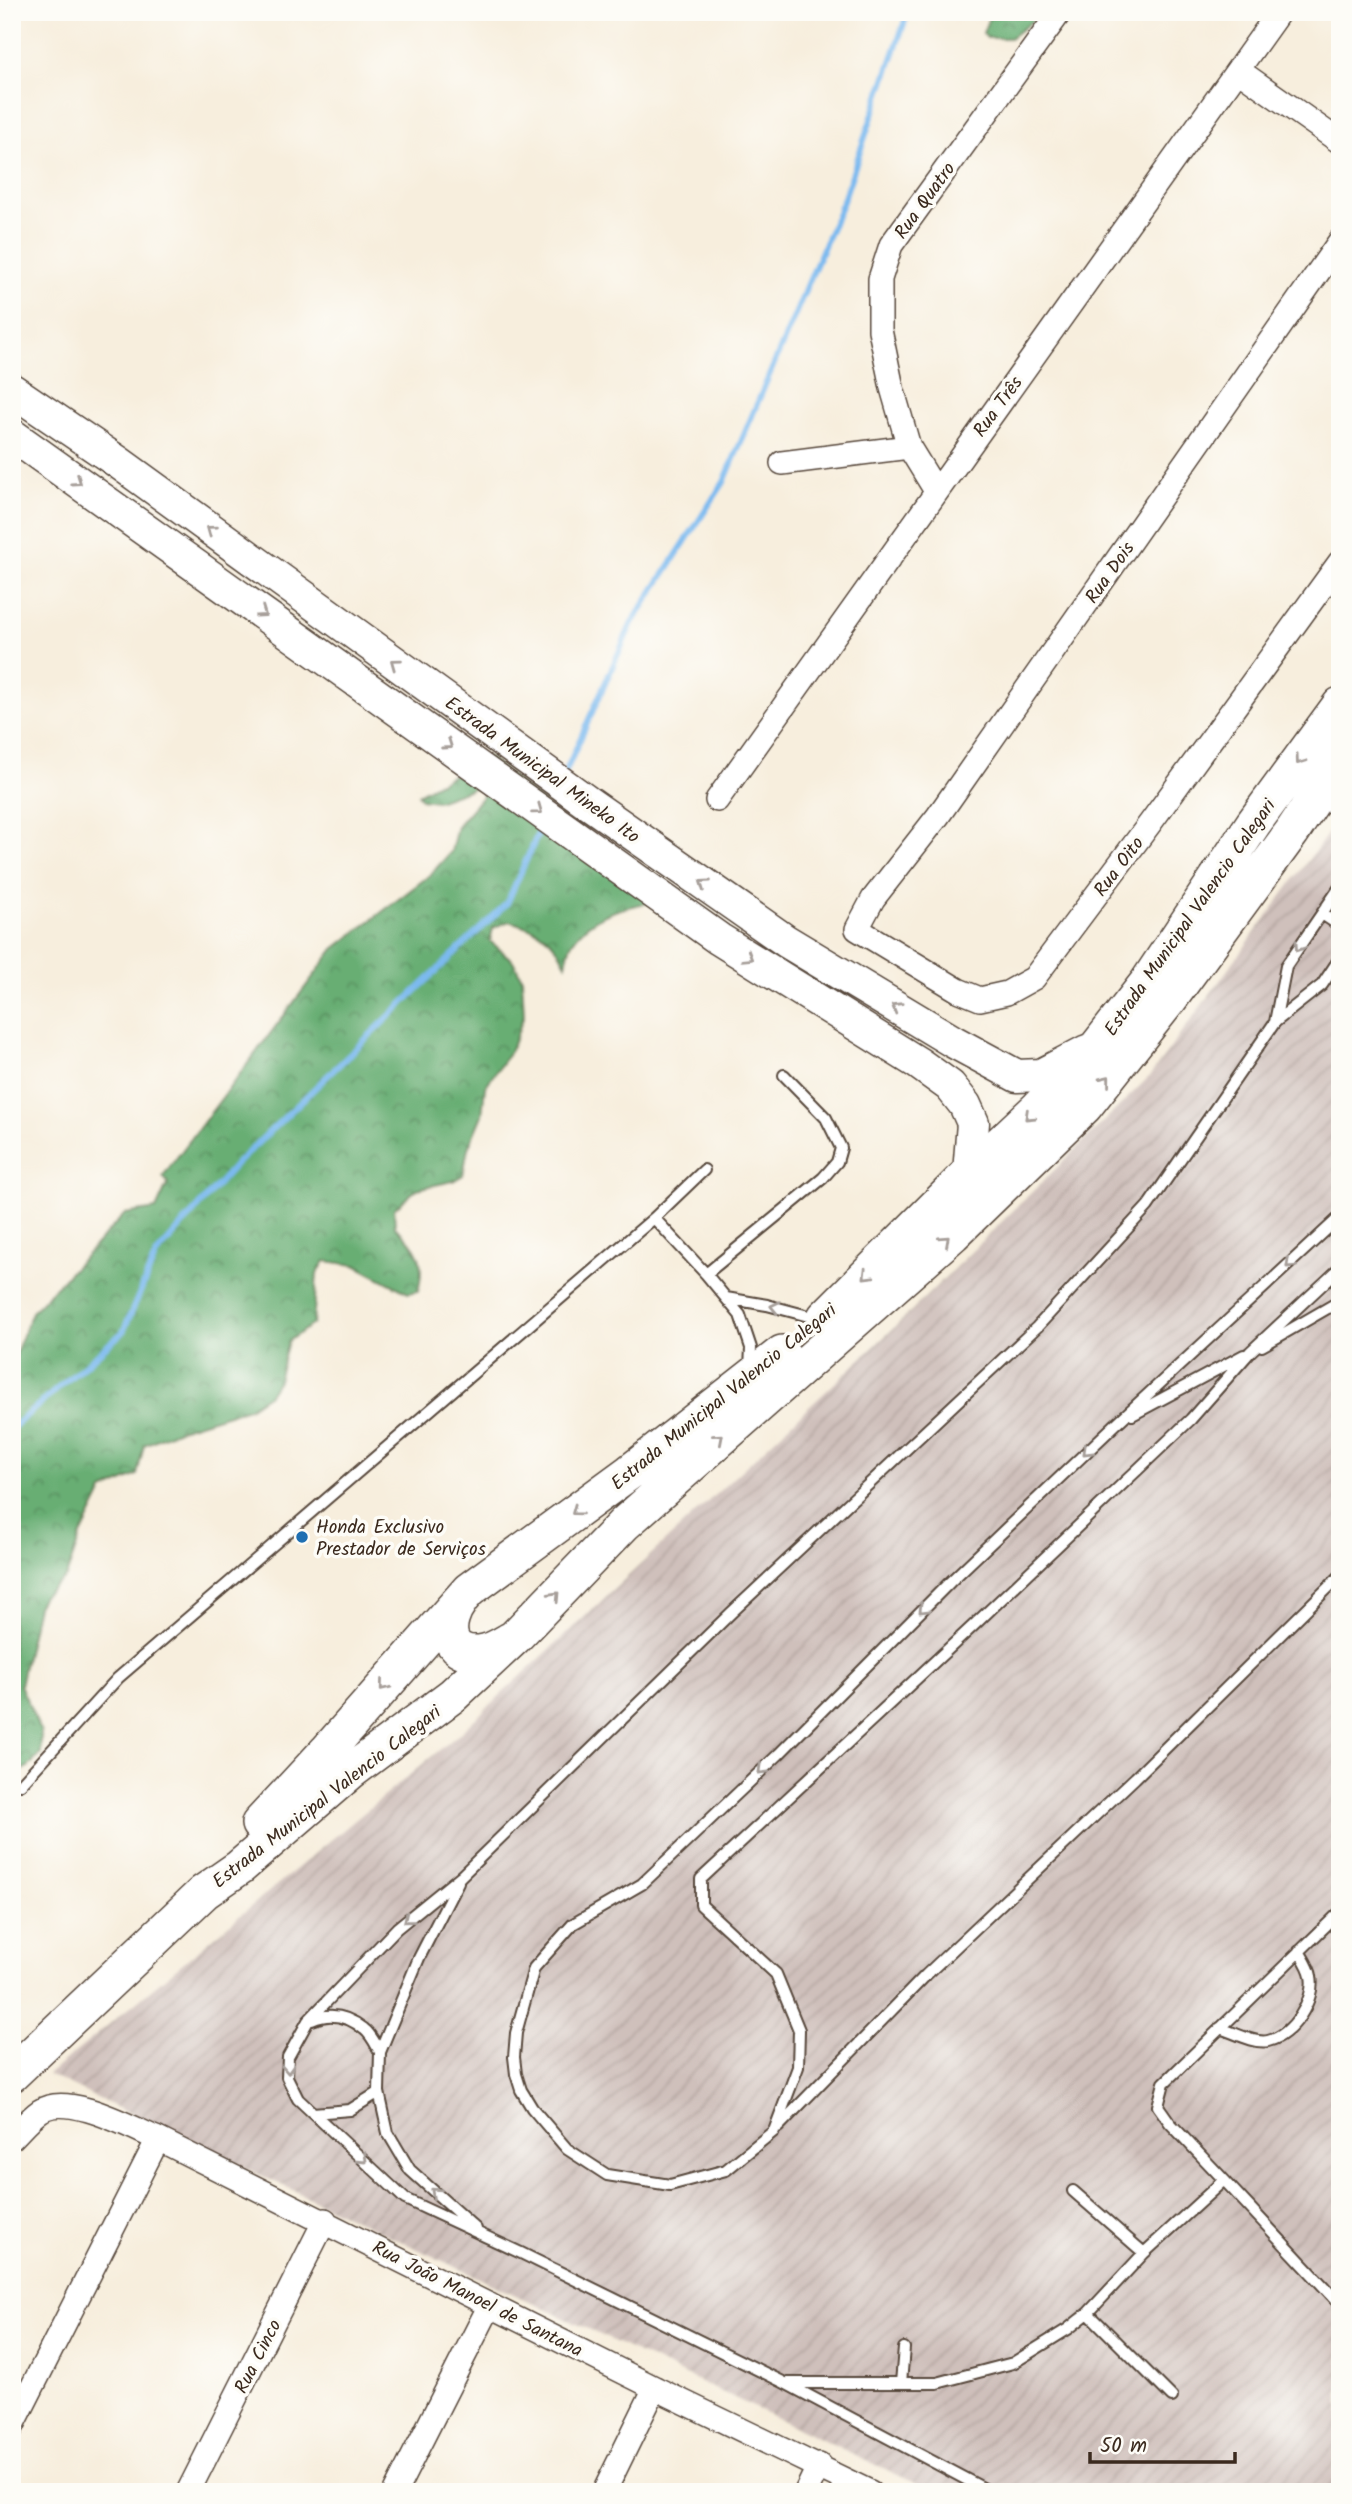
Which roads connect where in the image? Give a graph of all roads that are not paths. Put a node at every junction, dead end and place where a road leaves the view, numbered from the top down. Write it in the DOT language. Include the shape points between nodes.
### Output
graph roads {
  1 [pos="1060,12"];
  2 [pos="1279,12"];
  3 [pos="1238,70"];
  4 [pos="1340,142"];
  5 [pos="1340,241"];
  6 [pos="12,390"];
  7 [pos="51,417"];
  8 [pos="17,438"];
  9 [pos="909,447"];
  10 [pos="782,463"];
  11 [pos="936,491"];
  12 [pos="1340,562"];
  13 [pos="1340,705"];
  14 [pos="1340,760"];
  15 [pos="717,800"];
  16 [pos="1340,887"];
  17 [pos="873,899"];
  18 [pos="1322,914"];
  19 [pos="1340,926"];
  20 [pos="1340,958"];
  21 [pos="1275,1022"];
  22 [pos="1097,1047"];
  23 [pos="784,1075"];
  24 [pos="704,1170"];
  25 [pos="969,1173"];
  26 [pos="654,1218"];
  27 [pos="1337,1225"];
  28 [pos="1340,1268"];
  29 [pos="706,1274"];
  30 [pos="726,1298"];
  31 [pos="1340,1301"];
  32 [pos="823,1320"];
  33 [pos="1250,1352"];
  34 [pos="749,1380"];
  35 [pos="1117,1423"];
  36 [pos="1340,1576"];
  37 [pos="468,1590"];
  38 [pos="514,1638"];
  39 [pos="21,1784"];
  40 [pos="461,1876"];
  41 [pos="204,1892"];
  42 [pos="1340,1912"];
  43 [pos="1299,1951"];
  44 [pos="308,2021"];
  45 [pos="1220,2028"];
  46 [pos="380,2052"];
  47 [pos="12,2074"];
  48 [pos="379,2092"];
  49 [pos="313,2113"];
  50 [pos="774,2131"];
  51 [pos="12,2138"];
  52 [pos="158,2138"];
  53 [pos="1224,2180"];
  54 [pos="1073,2191"];
  55 [pos="325,2220"];
  56 [pos="486,2238"];
  57 [pos="1144,2253"];
  58 [pos="1340,2304"];
  59 [pos="490,2305"];
  60 [pos="1088,2313"];
  61 [pos="904,2348"];
  62 [pos="785,2383"];
  63 [pos="901,2383"];
  64 [pos="655,2388"];
  65 [pos="1172,2397"];
  66 [pos="12,2427"];
  67 [pos="819,2465"];
  68 [pos="188,2492"];
  69 [pos="396,2492"];
  70 [pos="604,2492"];
  71 [pos="806,2492"];
  72 [pos="870,2492"];
  73 [pos="990,2492"];
  1 -- 9 [label="street, Rua Quatro" via="891,245 880,279 880,330"];
  2 -- 3 [label="street, Rua Três"];
  3 -- 4 [label="street"];
  3 -- 11 [label="street, Rua Três"];
  5 -- 17 [label="street, Rua Dois" via="938,816"];
  6 -- 7 [label="street, Estrada Municipal Mineko Ito"];
  7 -- 8 [label="street" via="56,430 47,445"];
  22 -- 7 [label="street, Estrada Municipal Mineko Ito, one-way" via="1041,1075 1017,1076 786,941"];
  8 -- 25 [label="street, Estrada Municipal Mineko Ito, one-way" via="719,939 950,1086 973,1123"];
  9 -- 10 [label="street"];
  9 -- 11 [label="street, Rua Quatro"];
  11 -- 15 [label="street, Rua Três"];
  12 -- 17 [label="street, Rua Oito" via="1034,978 1007,993 980,999 958,990 857,929"];
  13 -- 22 [label="main road, Estrada Municipal Valencio Calegari, one-way" via="1147,983"];
  38 -- 14 [label="main road, Estrada Municipal Valencio Calegari, one-way" via="624,1524 953,1234 1085,1106 1169,1000"];
  16 -- 18 [label="lane"];
  18 -- 19 [label="lane"];
  18 -- 21 [label="lane, one-way" via="1286,966"];
  20 -- 21 [label="lane" via="1322,985"];
  21 -- 40 [label="lane" via="1148,1206 1037,1328 732,1612"];
  22 -- 25 [label="main road, Estrada Municipal Valencio Calegari, one-way"];
  23 -- 29 [label="lane" via="826,1118 841,1148 837,1162"];
  24 -- 26 [label="lane"];
  25 -- 32 [label="main road, Estrada Municipal Valencio Calegari, one-way"];
  26 -- 29 [label="lane"];
  26 -- 39 [label="lane" via="118,1678"];
  27 -- 35 [label="lane, one-way"];
  28 -- 33 [label="lane"];
  29 -- 30 [label="lane"];
  32 -- 30 [label="lane, one-way"];
  30 -- 34 [label="lane" via="740,1315 751,1348"];
  31 -- 33 [label="lane"];
  32 -- 34 [label="main road, Estrada Municipal Valencio Calegari"];
  33 -- 35 [label="lane"];
  33 -- 50 [label="lane" via="1181,1428 701,1879 701,1905 776,1974 799,2029 798,2067"];
  34 -- 37 [label="main road, Estrada Municipal Valencio Calegari, one-way"];
  35 -- 50 [label="lane, one-way" via="642,1884 573,1924 534,1968 516,2033 516,2074 532,2108 567,2149 607,2175 670,2185 726,2170"];
  36 -- 50 [label="lane" via="926,1975"];
  37 -- 38 [label="main road" via="452,1615 449,1630 453,1643 463,1651 480,1653"];
  37 -- 41 [label="main road, Estrada Municipal Valencio Calegari, one-way" via="336,1742 230,1854"];
  38 -- 41 [label="main road, Estrada Municipal Valencio Calegari" via="453,1695 350,1772 240,1867"];
  40 -- 44 [label="lane, one-way" via="397,1928"];
  40 -- 46 [label="lane" via="419,1958"];
  41 -- 47 [label="main road, Estrada Municipal Valencio Calegari"];
  42 -- 43 [label="lane"];
  43 -- 45 [label="lane"];
  43 -- 45 [label="lane" via="1311,1975 1311,1995 1303,2013 1284,2032 1268,2041"];
  44 -- 46 [label="lane" via="326,2014 341,2017 365,2029"];
  44 -- 49 [label="lane, one-way" via="288,2057 287,2077 298,2099"];
  45 -- 53 [label="lane" via="1164,2083 1158,2106"];
  46 -- 48 [label="lane"];
  48 -- 49 [label="lane" via="350,2110"];
  56 -- 48 [label="lane, one-way" via="410,2170 388,2133"];
  49 -- 56 [label="lane, one-way" via="405,2199"];
  51 -- 52 [label="street, Rua João Manoel de Santana" via="50,2106 85,2108"];
  52 -- 55 [label="street, Rua João Manoel de Santana"];
  52 -- 66 [label="street"];
  53 -- 57 [label="lane"];
  53 -- 58 [label="lane"];
  54 -- 57 [label="lane"];
  55 -- 59 [label="street, Rua João Manoel de Santana"];
  55 -- 68 [label="street, Rua Cinco"];
  56 -- 62 [label="lane"];
  57 -- 60 [label="lane"];
  59 -- 64 [label="street, Rua João Manoel de Santana"];
  59 -- 69 [label="street"];
  60 -- 63 [label="lane" via="1013,2363 937,2383"];
  60 -- 65 [label="lane"];
  61 -- 63 [label="lane"];
  62 -- 63 [label="lane"];
  62 -- 73 [label="lane"];
  64 -- 67 [label="street, Rua João Manoel de Santana"];
  64 -- 70 [label="street"];
  67 -- 71 [label="street"];
  67 -- 72 [label="street, Rua João Manoel de Santana"];
}
